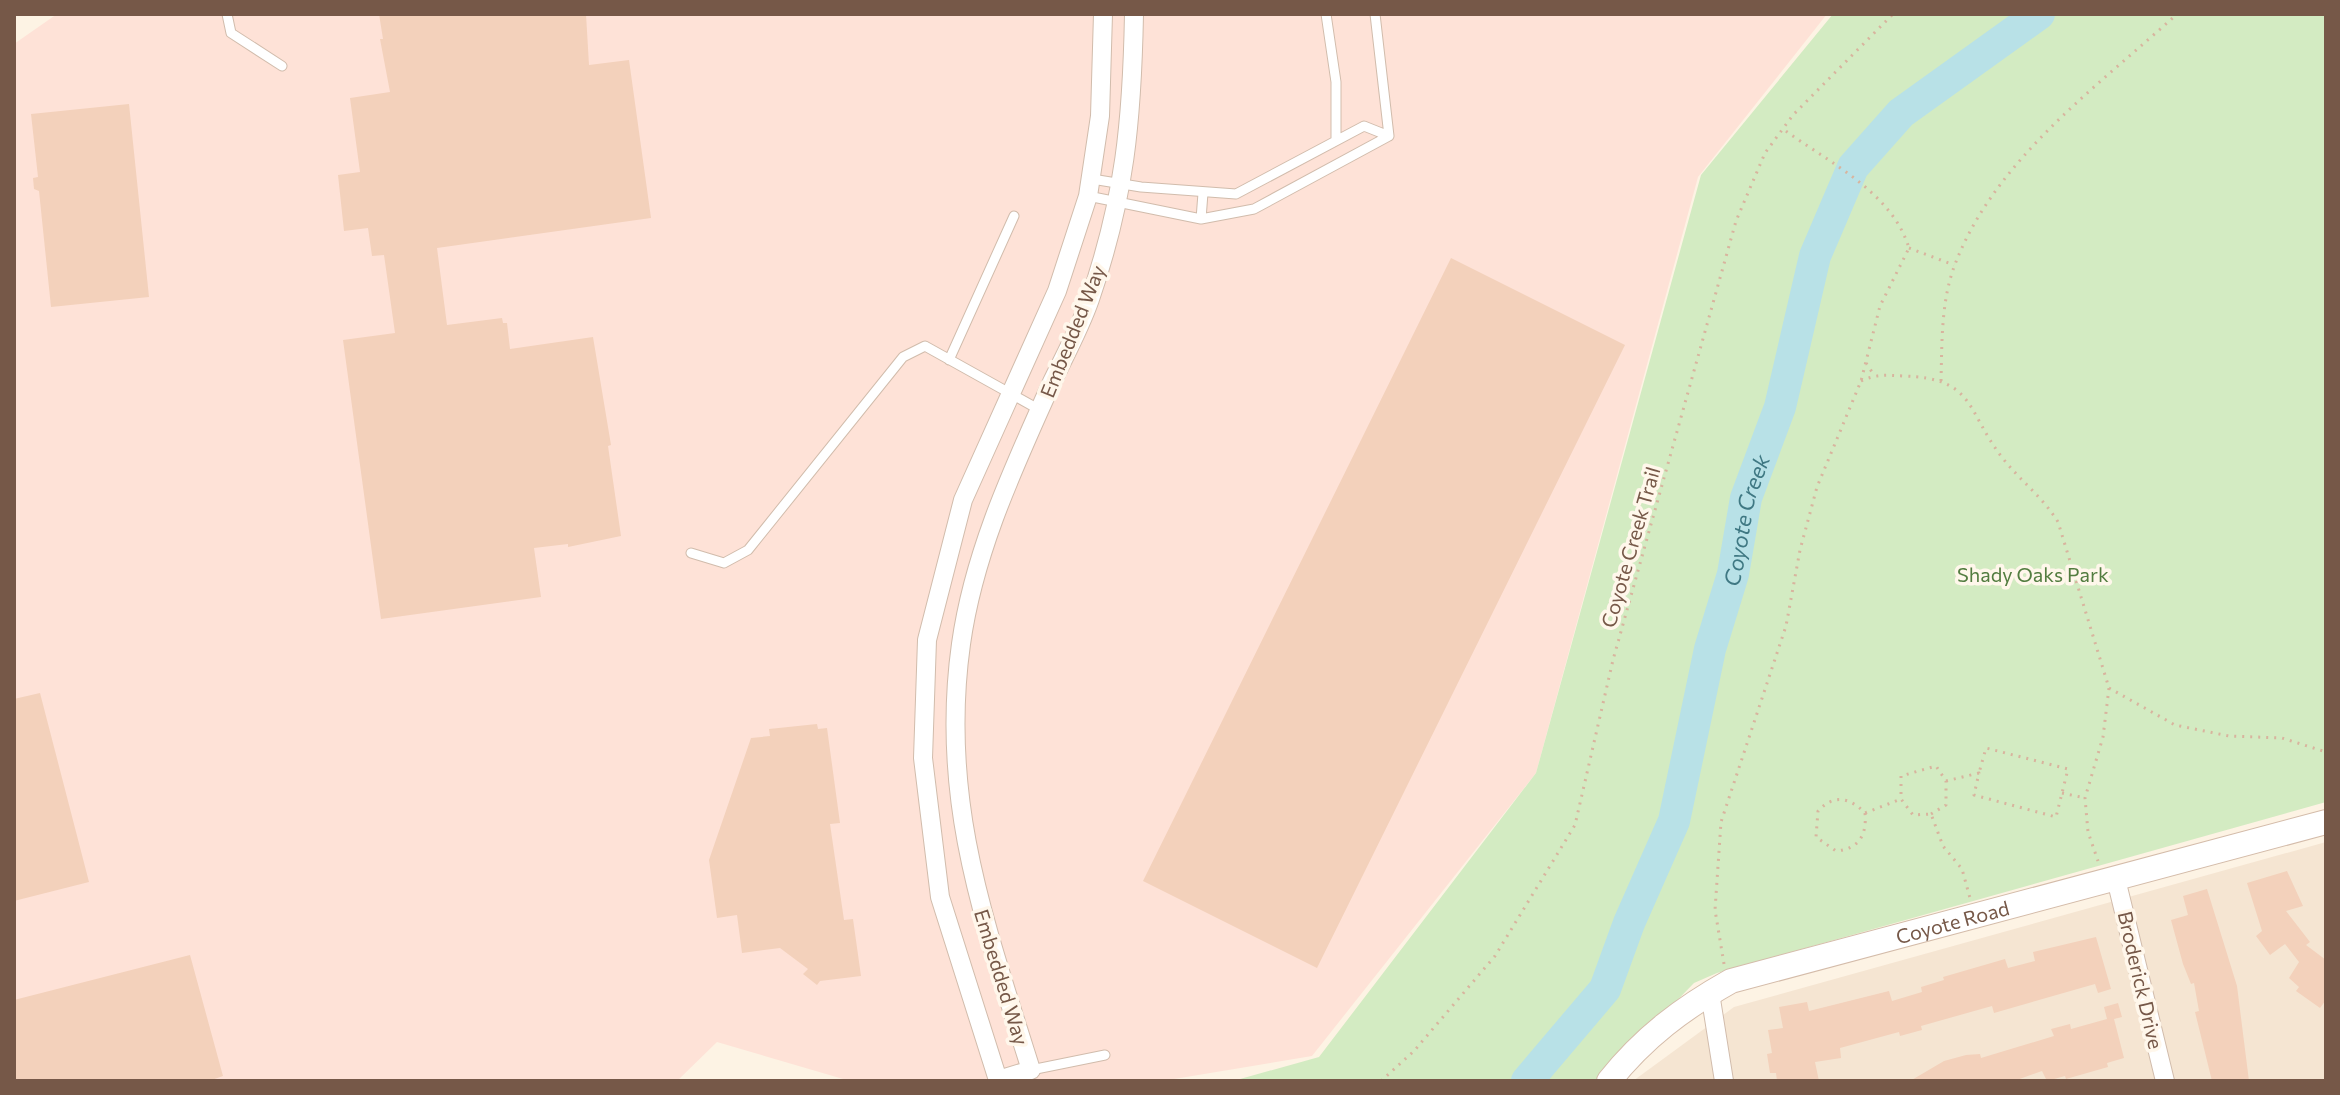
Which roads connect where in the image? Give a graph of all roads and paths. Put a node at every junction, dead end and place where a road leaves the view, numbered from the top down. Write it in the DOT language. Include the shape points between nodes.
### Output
graph roads {
  1 [pos="227,14"];
  2 [pos="1103,14"];
  3 [pos="1134,14"];
  4 [pos="1326,14"];
  5 [pos="1375,14"];
  6 [pos="1893,14"];
  7 [pos="2177,14"];
  8 [pos="282,66"];
  9 [pos="1783,129"];
  10 [pos="1389,136"];
  11 [pos="1336,139"];
  12 [pos="1090,187"];
  13 [pos="1121,193"];
  14 [pos="1203,193"];
  15 [pos="1014,216"];
  16 [pos="1201,219"];
  17 [pos="1909,248"];
  18 [pos="1954,265"];
  19 [pos="949,360"];
  20 [pos="1866,363"];
  21 [pos="1874,375"];
  22 [pos="1861,381"];
  23 [pos="1941,381"];
  24 [pos="1010,396"];
  25 [pos="1040,410"];
  26 [pos="691,553"];
  27 [pos="2109,688"];
  28 [pos="2326,752"];
  29 [pos="1979,773"];
  30 [pos="1946,781"];
  31 [pos="2062,793"];
  32 [pos="2085,798"];
  33 [pos="1901,799"];
  34 [pos="1865,813"];
  35 [pos="1931,814"];
  36 [pos="2326,822"];
  37 [pos="2107,871"];
  38 [pos="1970,898"];
  39 [pos="1724,964"];
  40 [pos="1710,993"];
  41 [pos="1105,1055"];
  42 [pos="1031,1070"];
  43 [pos="1381,1081"];
  44 [pos="1609,1081"];
  45 [pos="1724,1081"];
  46 [pos="2165,1081"];
  1 -- 8 [label="lane" via="231,33"];
  2 -- 12 [label="street, Embedded Way" via="1100,116"];
  3 -- 13 [label="street, Embedded Way" via="1132,111"];
  4 -- 11 [label="lane" via="1336,82"];
  5 -- 10 [label="lane"];
  6 -- 9 [label="path, Coyote Creek Trail"];
  7 -- 18 [label="path" via="2045,134 1991,196"];
  9 -- 17 [label="path" via="1887,205 1902,225"];
  9 -- 43 [label="path, Coyote Creek Trail" via="1765,153 1736,221 1613,660 1575,825 1495,956 1414,1051"];
  10 -- 11 [label="lane" via="1364,126"];
  10 -- 16 [label="lane" via="1254,209"];
  11 -- 14 [label="lane" via="1236,194"];
  12 -- 13 [label="lane"];
  12 -- 13 [label="lane"];
  12 -- 24 [label="street, Embedded Way" via="1057,291"];
  13 -- 14 [label="lane"];
  13 -- 16 [label="lane"];
  13 -- 25 [label="street, Embedded Way" via="1089,302"];
  14 -- 16 [label="lane"];
  15 -- 19 [label="lane"];
  17 -- 18 [label="path"];
  17 -- 20 [label="path" via="1880,306"];
  18 -- 23 [label="path" via="1942,325"];
  19 -- 24 [label="lane"];
  19 -- 26 [label="lane" via="925,346 903,357 748,550 724,563"];
  20 -- 21 [label="path"];
  20 -- 22 [label="path"];
  21 -- 22 [label="path"];
  21 -- 23 [label="path"];
  22 -- 39 [label="path" via="1817,487 1786,626 1721,822 1715,910"];
  23 -- 27 [label="path" via="1972,404 2002,458 2045,501 2058,522"];
  24 -- 25 [label="lane"];
  24 -- 42 [label="street, Embedded Way" via="963,500 927,640 923,758 940,897 998,1080"];
  25 -- 42 [label="street, Embedded Way" via="994,514 973,585 955,710 965,847"];
  27 -- 28 [label="path" via="2175,725 2229,736 2282,738"];
  27 -- 32 [label="path" via="2103,737"];
  29 -- 30 [label="path"];
  29 -- 31 [label="path" via="1974,795 2056,817"];
  29 -- 31 [label="path" via="1986,748 2068,769"];
  30 -- 33 [label="path" via="1936,766 1901,776"];
  30 -- 35 [label="path" via="1946,805"];
  31 -- 32 [label="path"];
  32 -- 37 [label="path" via="2088,832"];
  33 -- 34 [label="path"];
  33 -- 35 [label="path" via="1913,815"];
  34 -- 34 [label="path" via="1855,802 1827,802 1818,811 1816,837 1836,851 1848,850 1859,843 1867,827"];
  35 -- 38 [label="path" via="1943,846 1962,869"];
  36 -- 37 [label="street, Coyote Road"];
  37 -- 40 [label="street, Coyote Road" via="1731,981"];
  37 -- 46 [label="street, Broderick Drive"];
  40 -- 44 [label="street, Coyote Road" via="1671,1016"];
  40 -- 45 [label="street"];
  41 -- 42 [label="lane"];
}
